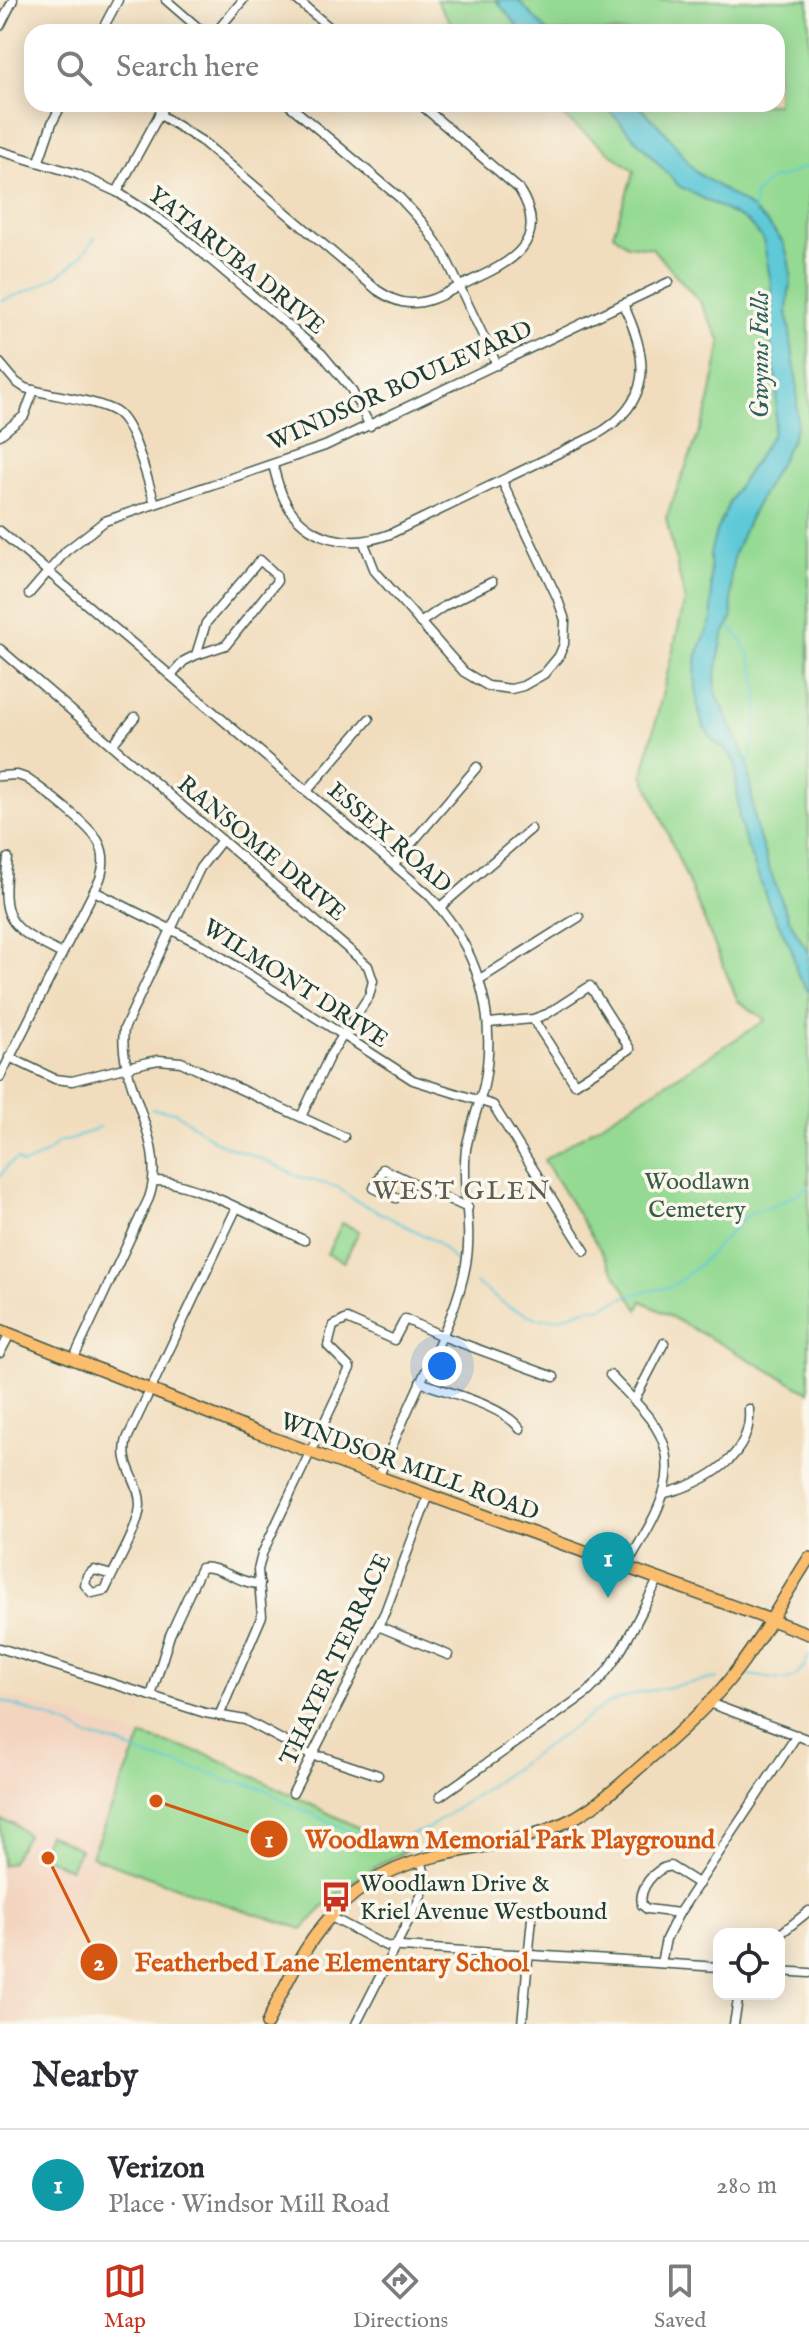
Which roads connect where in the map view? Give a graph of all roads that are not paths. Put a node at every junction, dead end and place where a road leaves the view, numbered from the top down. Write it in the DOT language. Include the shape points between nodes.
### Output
graph roads {
  1 [pos="13,0"];
  2 [pos="118,0"];
  3 [pos="166,0"];
  4 [pos="243,0"];
  5 [pos="297,0"];
  6 [pos="105,24"];
  7 [pos="194,24"];
  8 [pos="223,24"];
  9 [pos="326,24"];
  10 [pos="0,26"];
  11 [pos="58,112"];
  12 [pos="297,112"];
  13 [pos="429,112"];
  14 [pos="159,114"];
  15 [pos="0,151"];
  16 [pos="39,161"];
  17 [pos="117,192"];
  18 [pos="669,282"];
  19 [pos="459,286"];
  20 [pos="623,304"];
  21 [pos="0,363"];
  22 [pos="497,365"];
  23 [pos="34,390"];
  24 [pos="370,426"];
  25 [pos="0,435"];
  26 [pos="273,465"];
  27 [pos="502,481"];
  28 [pos="155,503"];
  29 [pos="0,531"];
  30 [pos="364,543"];
  31 [pos="48,571"];
  32 [pos="492,582"];
  33 [pos="29,594"];
  34 [pos="420,623"];
  35 [pos="0,649"];
  36 [pos="196,655"];
  37 [pos="171,676"];
  38 [pos="135,717"];
  39 [pos="369,719"];
  40 [pos="112,745"];
  41 [pos="477,767"];
  42 [pos="0,776"];
  43 [pos="307,791"];
  44 [pos="531,829"];
  45 [pos="222,840"];
  46 [pos="8,858"];
  47 [pos="394,864"];
  48 [pos="94,891"];
  49 [pos="440,907"];
  50 [pos="579,917"];
  51 [pos="170,929"];
  52 [pos="62,954"];
  53 [pos="480,979"];
  54 [pos="533,1019"];
  55 [pos="489,1023"];
  56 [pos="342,1036"];
  57 [pos="9,1057"];
  58 [pos="128,1067"];
  59 [pos="0,1077"];
  60 [pos="480,1101"];
  61 [pos="301,1117"];
  62 [pos="344,1137"];
  63 [pos="154,1181"];
  64 [pos="396,1198"];
  65 [pos="468,1208"];
  66 [pos="236,1209"];
  67 [pos="304,1240"];
  68 [pos="585,1251"];
  69 [pos="5,1332"];
  70 [pos="442,1336"];
  71 [pos="664,1343"];
  72 [pos="0,1353"];
  73 [pos="73,1360"];
  74 [pos="610,1375"];
  75 [pos="554,1377"];
  76 [pos="420,1382"];
  77 [pos="151,1390"];
  78 [pos="634,1401"];
  79 [pos="749,1409"];
  80 [pos="520,1429"];
  81 [pos="310,1452"];
  82 [pos="378,1478"];
  83 [pos="666,1493"];
  84 [pos="428,1497"];
  85 [pos="809,1558"];
  86 [pos="625,1568"];
  87 [pos="112,1575"];
  88 [pos="658,1580"];
  89 [pos="260,1584"];
  90 [pos="769,1621"];
  91 [pos="378,1626"];
  92 [pos="809,1634"];
  93 [pos="0,1648"];
  94 [pos="448,1655"];
  95 [pos="151,1696"];
  96 [pos="709,1703"];
  97 [pos="219,1716"];
  98 [pos="797,1735"];
  99 [pos="809,1740"];
  100 [pos="312,1756"];
  101 [pos="378,1775"];
  102 [pos="293,1793"];
  103 [pos="440,1796"];
  104 [pos="421,1860"];
  105 [pos="699,1884"];
  106 [pos="533,1907"];
  107 [pos="809,1911"];
  108 [pos="679,1913"];
  109 [pos="329,1916"];
  110 [pos="785,1930"];
  111 [pos="395,1946"];
  112 [pos="527,1954"];
  113 [pos="661,1963"];
  114 [pos="713,1967"];
  115 [pos="785,1971"];
  116 [pos="809,1973"];
  117 [pos="738,2000"];
  118 [pos="267,2024"];
  119 [pos="356,2024"];
  120 [pos="522,2024"];
  121 [pos="734,2024"];
  1 -- 10 [label="street"];
  2 -- 6 [label="street"];
  3 -- 7 [label="street"];
  4 -- 8 [label="street"];
  5 -- 9 [label="street"];
  11 -- 16 [label="street"];
  12 -- 19 [label="street" via="412,209"];
  13 -- 19 [label="street" via="514,184 529,215 527,241 517,255"];
  14 -- 17 [label="street"];
  14 -- 19 [label="street" via="203,142 395,301 416,303"];
  15 -- 16 [label="street, YATARUBA DRIVE"];
  16 -- 17 [label="street, YATARUBA DRIVE"];
  17 -- 24 [label="street, YATARUBA DRIVE" via="173,228 322,354 351,389"];
  18 -- 20 [label="street, WINDSOR BOULEVARD"];
  19 -- 22 [label="street"];
  20 -- 22 [label="street, WINDSOR BOULEVARD"];
  20 -- 27 [label="street" via="643,363 637,391 624,414 596,435"];
  21 -- 23 [label="street" via="16,382"];
  22 -- 24 [label="street, WINDSOR BOULEVARD"];
  23 -- 25 [label="street" via="24,416"];
  23 -- 28 [label="street" via="106,407 123,418"];
  24 -- 26 [label="street, WINDSOR BOULEVARD"];
  26 -- 28 [label="street, WINDSOR BOULEVARD"];
  26 -- 30 [label="street" via="284,500 300,521 325,536"];
  27 -- 30 [label="street"];
  27 -- 34 [label="street" via="562,609 566,631 559,656 544,674 523,686 488,686 464,672"];
  28 -- 31 [label="street, WINDSOR BOULEVARD" via="92,529"];
  29 -- 31 [label="street, ESSEX ROAD"];
  30 -- 34 [label="street" via="375,571"];
  31 -- 33 [label="street, WINDSOR BOULEVARD"];
  31 -- 37 [label="street, ESSEX ROAD"];
  32 -- 34 [label="street"];
  35 -- 40 [label="street, RANSOME DRIVE"];
  36 -- 36 [label="street" via="206,623 260,560 277,581 224,647"];
  36 -- 37 [label="street"];
  37 -- 43 [label="street, ESSEX ROAD"];
  38 -- 40 [label="street"];
  39 -- 43 [label="street"];
  40 -- 45 [label="street, RANSOME DRIVE"];
  41 -- 47 [label="street"];
  42 -- 48 [label="street" via="26,778 93,834 103,865"];
  43 -- 47 [label="street, ESSEX ROAD"];
  44 -- 49 [label="street"];
  45 -- 51 [label="street" via="200,868"];
  45 -- 56 [label="street, RANSOME DRIVE" via="368,966 372,989"];
  46 -- 52 [label="street" via="1,895 5,913 21,934"];
  47 -- 49 [label="street, ESSEX ROAD"];
  48 -- 51 [label="street, WILMONT DRIVE"];
  48 -- 52 [label="street"];
  49 -- 53 [label="street, ESSEX ROAD"];
  50 -- 53 [label="street"];
  51 -- 56 [label="street, WILMONT DRIVE"];
  51 -- 58 [label="street" via="124,1029"];
  52 -- 57 [label="street"];
  53 -- 55 [label="street, ESSEX ROAD"];
  54 -- 54 [label="street" via="575,1084 630,1049 590,986"];
  54 -- 55 [label="street"];
  55 -- 60 [label="street, ESSEX ROAD"];
  56 -- 60 [label="street, WILMONT DRIVE" via="413,1080"];
  56 -- 61 [label="street, RANSOME DRIVE"];
  57 -- 58 [label="street" via="64,1081"];
  57 -- 59 [label="street"];
  58 -- 61 [label="street" via="159,1060 181,1062"];
  58 -- 63 [label="street"];
  60 -- 65 [label="street, ESSEX ROAD" via="466,1150"];
  60 -- 68 [label="street" via="496,1109"];
  61 -- 62 [label="street"];
  63 -- 66 [label="street" via="187,1186"];
  63 -- 73 [label="street"];
  64 -- 65 [label="street" via="374,1188 383,1169"];
  65 -- 70 [label="street, ESSEX ROAD" via="467,1262"];
  66 -- 67 [label="street"];
  66 -- 77 [label="street"];
  69 -- 72 [label="street"];
  69 -- 73 [label="main road, WINDSOR MILL ROAD"];
  70 -- 75 [label="street"];
  70 -- 76 [label="street, ESSEX ROAD"];
  70 -- 81 [label="street" via="405,1319 394,1340 347,1319 333,1326 328,1346 350,1368"];
  71 -- 78 [label="street"];
  73 -- 77 [label="main road, WINDSOR MILL ROAD"];
  74 -- 78 [label="street"];
  76 -- 80 [label="street" via="500,1412"];
  76 -- 82 [label="street, ESSEX ROAD"];
  77 -- 81 [label="main road, WINDSOR MILL ROAD"];
  77 -- 87 [label="street" via="125,1448 139,1511"];
  78 -- 83 [label="street" via="657,1429 665,1449"];
  79 -- 83 [label="street" via="745,1436 725,1464"];
  81 -- 82 [label="main road, WINDSOR MILL ROAD"];
  81 -- 89 [label="street" via="262,1554"];
  82 -- 84 [label="main road, WINDSOR MILL ROAD"];
  83 -- 86 [label="street"];
  84 -- 86 [label="main road, WINDSOR MILL ROAD"];
  84 -- 91 [label="street, THAYER TERRACE"];
  85 -- 90 [label="main road"];
  86 -- 88 [label="main road, WINDSOR MILL ROAD"];
  88 -- 90 [label="main road, WINDSOR MILL ROAD"];
  88 -- 103 [label="street" via="618,1657 587,1693"];
  89 -- 95 [label="street" via="201,1568 170,1635"];
  89 -- 97 [label="street" via="262,1616"];
  90 -- 92 [label="main road, WINDSOR MILL ROAD"];
  90 -- 96 [label="main road"];
  91 -- 94 [label="street"];
  91 -- 100 [label="street, THAYER TERRACE"];
  93 -- 95 [label="street"];
  95 -- 97 [label="street"];
  96 -- 98 [label="street"];
  96 -- 104 [label="main road" via="610,1794 576,1817 534,1836"];
  97 -- 100 [label="street" via="245,1720"];
  98 -- 99 [label="street"];
  98 -- 105 [label="street"];
  100 -- 101 [label="street"];
  100 -- 102 [label="street, THAYER TERRACE"];
  104 -- 109 [label="main road" via="369,1884"];
  104 -- 111 [label="street" via="422,1894"];
  105 -- 108 [label="street"];
  105 -- 108 [label="street" via="670,1866 656,1871 641,1894 642,1905"];
  106 -- 112 [label="street"];
  107 -- 110 [label="street"];
  108 -- 113 [label="street"];
  109 -- 111 [label="street"];
  109 -- 118 [label="main road" via="298,1959"];
  111 -- 112 [label="street"];
  111 -- 119 [label="street"];
  112 -- 113 [label="street"];
  112 -- 120 [label="street"];
  113 -- 114 [label="street"];
  115 -- 116 [label="street"];
  117 -- 121 [label="street"];
}
